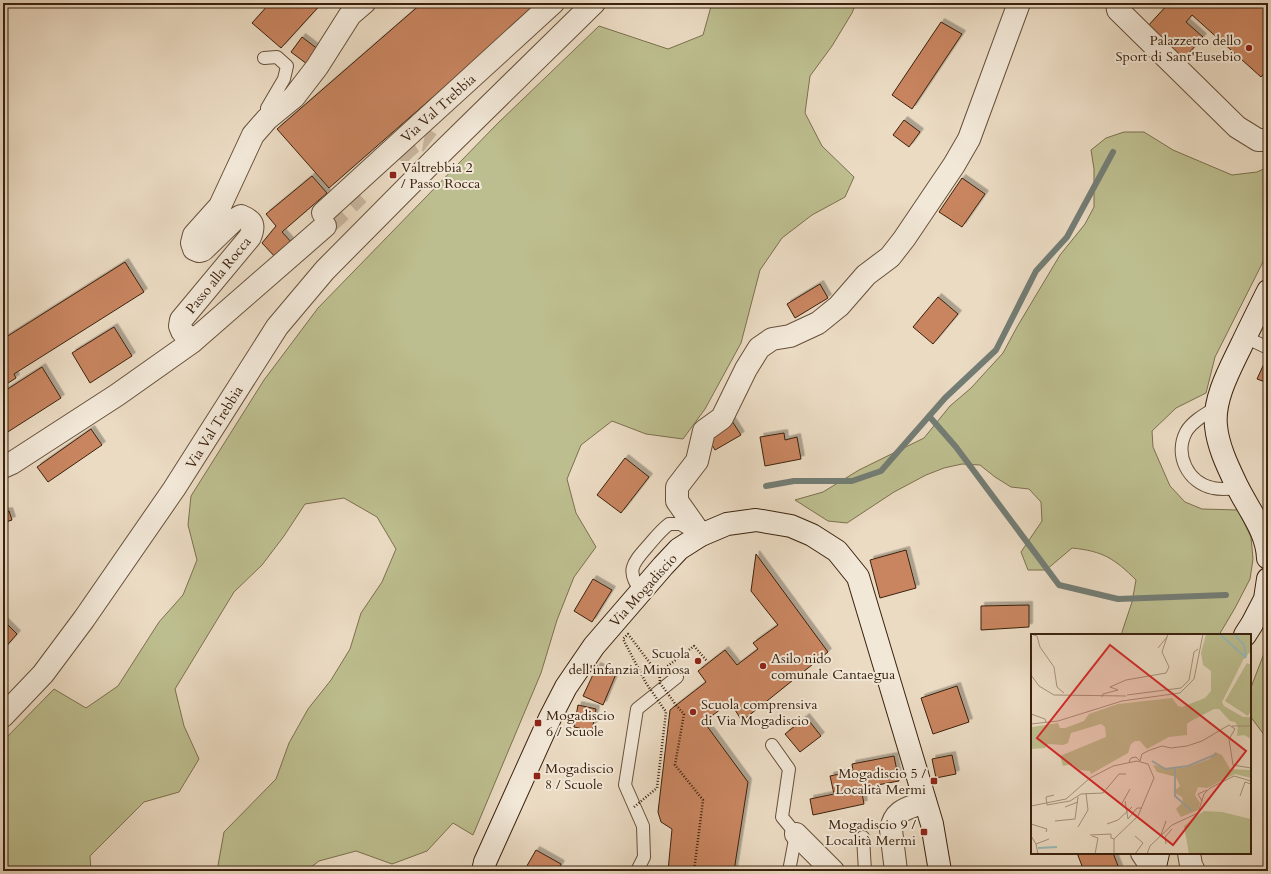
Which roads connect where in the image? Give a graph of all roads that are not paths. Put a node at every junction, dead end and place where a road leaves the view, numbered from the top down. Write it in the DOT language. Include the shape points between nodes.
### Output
graph roads {
  1 [pos="364,3"];
  2 [pos="553,3"];
  3 [pos="594,3"];
  4 [pos="1019,3"];
  5 [pos="1117,3"];
  6 [pos="264,58"];
  7 [pos="267,119"];
  8 [pos="1268,140"];
  9 [pos="1268,291"];
  10 [pos="1245,337"];
  11 [pos="192,342"];
  12 [pos="1266,347"];
  13 [pos="1217,407"];
  14 [pos="3,467"];
  15 [pos="1238,488"];
  16 [pos="701,536"];
  17 [pos="1268,558"];
  18 [pos="1268,579"];
  19 [pos="1246,634"];
  20 [pos="677,677"];
  21 [pos="3,716"];
  22 [pos="772,745"];
  23 [pos="925,802"];
  24 [pos="796,834"];
  25 [pos="863,837"];
  26 [pos="1143,854"];
  27 [pos="1158,854"];
  28 [pos="1189,854"];
  29 [pos="483,871"];
  30 [pos="637,871"];
  31 [pos="789,871"];
  32 [pos="833,871"];
  33 [pos="865,871"];
  34 [pos="896,871"];
  35 [pos="940,871"];
  36 [pos="1154,871"];
  37 [pos="1194,871"];
  1 -- 7 [label="street, Passo alla Rocca" via="350,15 317,67 294,97"];
  2 -- 11 [label="street, Via Val Trebbia" via="406,137 324,220"];
  3 -- 21 [label="street, Via Val Trebbia" via="436,148 277,327 174,489 84,619 43,674"];
  4 -- 16 [label="street" via="969,139 904,239 890,257 866,275 839,306 818,323 790,336 772,340 759,348 722,418 704,431 697,461 677,487 677,501"];
  5 -- 8 [label="street" via="1118,10 1237,127 1258,140"];
  6 -- 7 [label="lane" via="277,57 287,66 284,79 268,108"];
  7 -- 11 [label="street, Passo alla Rocca" via="253,135 220,206 194,235 194,249 204,250 234,220 241,216 252,222 250,237 182,320 182,331"];
  9 -- 10 [label="street"];
  10 -- 12 [label="lane"];
  10 -- 13 [label="street" via="1226,376"];
  11 -- 14 [label="street, Via Val Trebbia" via="117,395"];
  13 -- 15 [label="street" via="1216,425 1219,442"];
  13 -- 15 [label="lane" via="1186,432 1181,450 1184,464 1193,478 1202,484 1220,489"];
  15 -- 17 [label="street" via="1255,517 1268,548"];
  16 -- 23 [label="street, Via Mogadiscio" via="727,524 756,520 791,526 812,535 837,551 858,576"];
  16 -- 29 [label="street, Via Mogadiscio" via="679,550 651,586 594,646 566,687"];
  18 -- 19 [label="street" via="1265,598"];
  20 -- 30 [label="lane" via="637,708 625,785 643,826 644,857"];
  22 -- 24 [label="lane" via="789,769 782,817"];
  23 -- 34 [label="street" via="900,811 892,823"];
  23 -- 35 [label="street, Via Mogadiscio" via="932,824"];
  24 -- 31 [label="lane"];
  24 -- 32 [label="street"];
  25 -- 33 [label="lane"];
  26 -- 36 [label="street"];
  27 -- 36 [label="street"];
  28 -- 37 [label="street" via="1190,865"];
}
